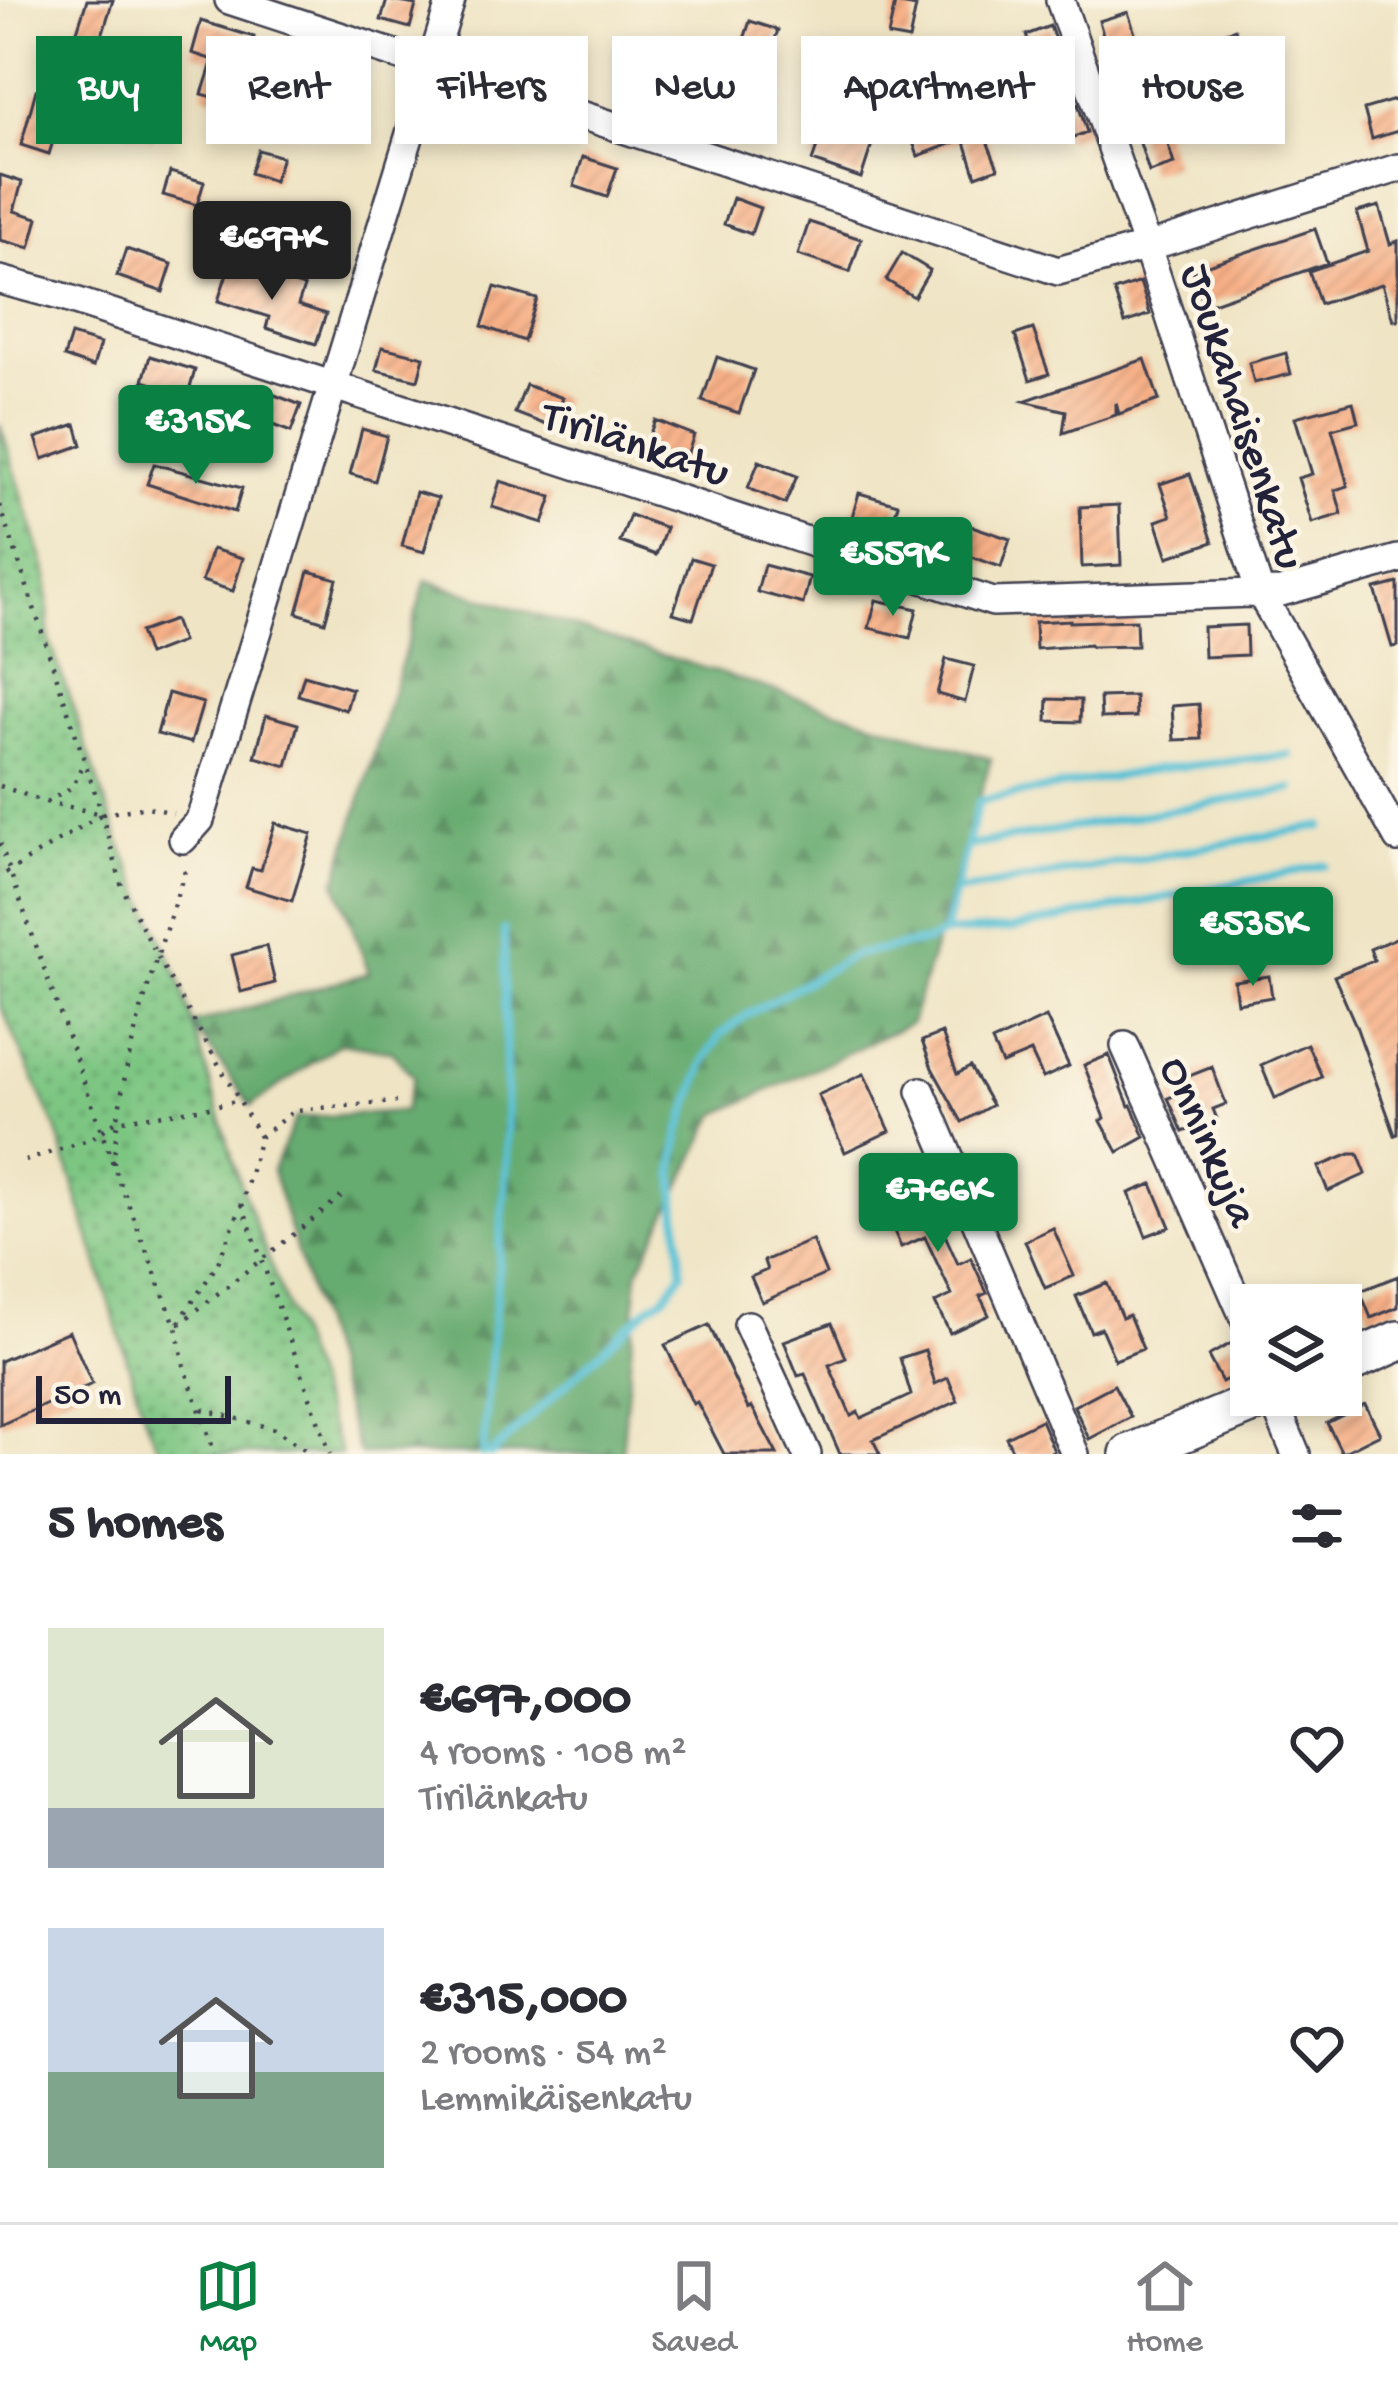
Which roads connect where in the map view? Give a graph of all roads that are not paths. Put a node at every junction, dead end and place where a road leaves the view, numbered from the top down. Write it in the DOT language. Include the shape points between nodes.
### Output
graph roads {
  1 [pos="229,0"];
  2 [pos="451,0"];
  3 [pos="1060,0"];
  4 [pos="440,36"];
  5 [pos="395,55"];
  6 [pos="588,118"];
  7 [pos="407,144"];
  8 [pos="1398,168"];
  9 [pos="1147,247"];
  10 [pos="0,280"];
  11 [pos="334,385"];
  12 [pos="1398,559"];
  13 [pos="1260,592"];
  14 [pos="192,829"];
  15 [pos="1398,838"];
  16 [pos="1125,1046"];
  17 [pos="921,1091"];
  18 [pos="1230,1285"];
  19 [pos="748,1325"];
  20 [pos="1398,1341"];
  21 [pos="1362,1357"];
  22 [pos="1233,1416"];
  23 [pos="1280,1416"];
  24 [pos="806,1454"];
  25 [pos="1075,1454"];
  26 [pos="1130,1454"];
  27 [pos="1296,1454"];
  1 -- 5 [label="street"];
  2 -- 4 [label="street"];
  3 -- 9 [label="street, Joukahaisenkatu"];
  6 -- 9 [label="street" via="1058,271"];
  7 -- 11 [label="street"];
  8 -- 9 [label="street"];
  9 -- 13 [label="street, Joukahaisenkatu"];
  10 -- 11 [label="street, Tirilänkatu"];
  11 -- 13 [label="street, Tirilänkatu" via="993,602"];
  11 -- 14 [label="street"];
  12 -- 13 [label="street, Tirilänkatu"];
  13 -- 15 [label="street, Joukahaisenkatu"];
  16 -- 18 [label="street, Onninkuja"];
  17 -- 25 [label="street"];
  19 -- 24 [label="street"];
  20 -- 21 [label="street"];
  22 -- 26 [label="street"];
  23 -- 27 [label="street"];
}
